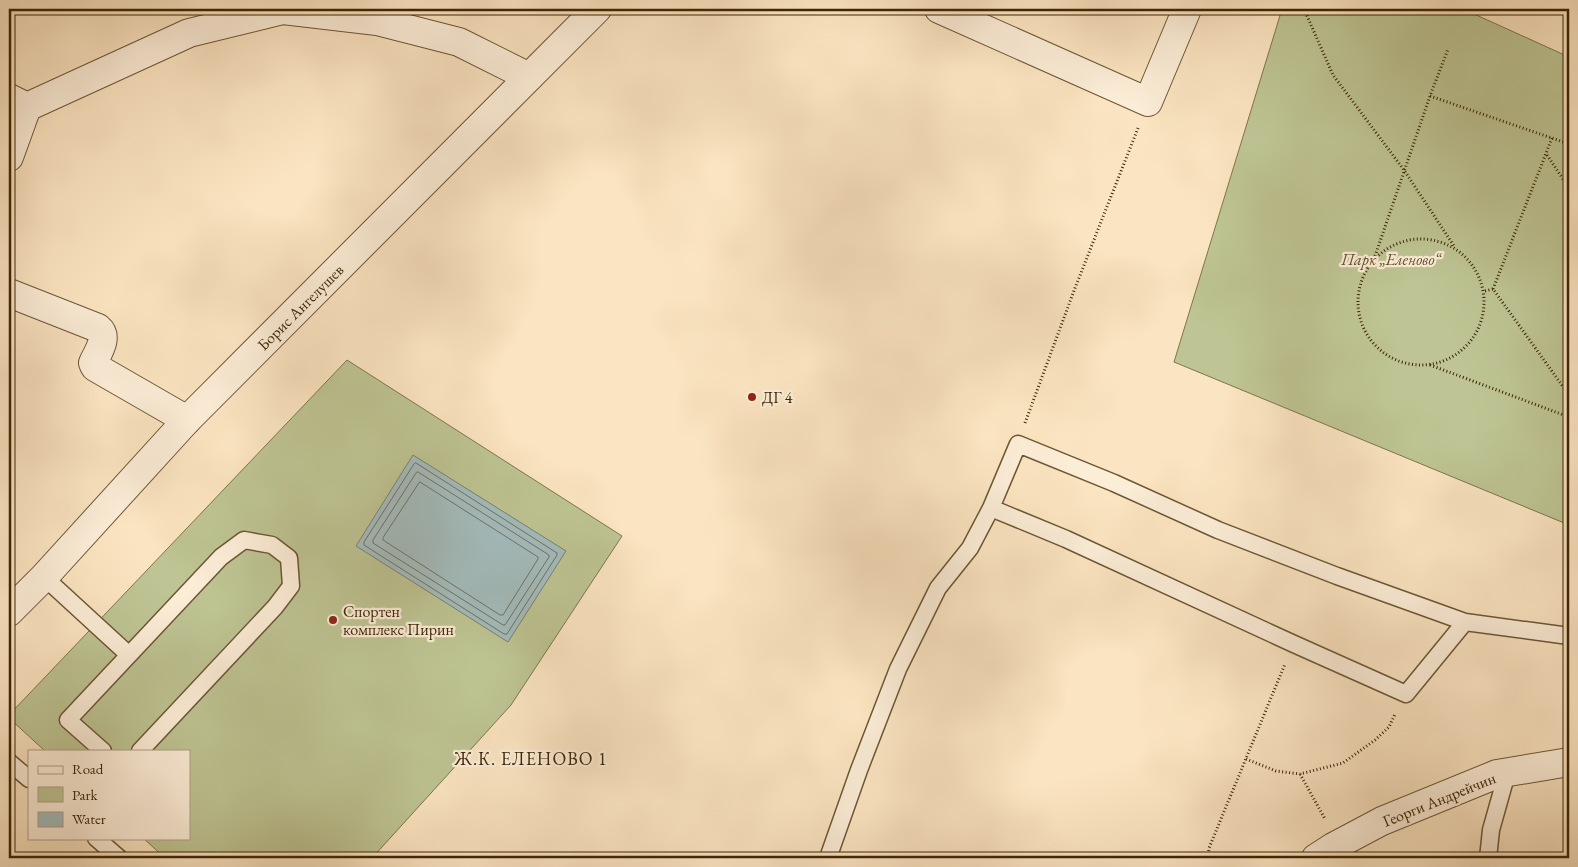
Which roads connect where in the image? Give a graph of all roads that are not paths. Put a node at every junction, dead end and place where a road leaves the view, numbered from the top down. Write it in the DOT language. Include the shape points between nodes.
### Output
graph roads {
  1 [pos="597,9"];
  2 [pos="938,9"];
  3 [pos="1187,9"];
  4 [pos="529,77"];
  5 [pos="18,103"];
  6 [pos="9,157"];
  7 [pos="9,293"];
  8 [pos="188,420"];
  9 [pos="990,508"];
  10 [pos="44,578"];
  11 [pos="9,612"];
  12 [pos="1466,622"];
  13 [pos="1569,636"];
  14 [pos="130,655"];
  15 [pos="102,750"];
  16 [pos="141,750"];
  17 [pos="9,762"];
  18 [pos="1569,762"];
  19 [pos="1507,772"];
  20 [pos="28,778"];
  21 [pos="98,840"];
  22 [pos="119,858"];
  23 [pos="828,858"];
  24 [pos="1316,858"];
  25 [pos="1488,858"];
  1 -- 4 [label="street, Борис Ангелушев"];
  2 -- 3 [label="street" via="1148,102"];
  4 -- 5 [label="street" via="459,42 377,21 283,10 189,33"];
  4 -- 8 [label="street, Борис Ангелушев"];
  5 -- 6 [label="street"];
  7 -- 8 [label="street" via="98,328 104,338 94,367"];
  8 -- 10 [label="street, Борис Ангелушев"];
  9 -- 12 [label="lane" via="1066,539 1406,694"];
  9 -- 12 [label="lane" via="1018,444 1218,530"];
  9 -- 23 [label="lane" via="970,548 938,588 898,669"];
  10 -- 11 [label="street, Борис Ангелушев"];
  10 -- 14 [label="lane"];
  12 -- 13 [label="lane"];
  14 -- 15 [label="lane" via="68,720"];
  14 -- 16 [label="lane" via="221,557 244,540 272,545 289,558 290,586 275,607"];
  17 -- 20 [label="lane"];
  18 -- 19 [label="street, Георги Андрейчин"];
  19 -- 24 [label="street, Георги Андрейчин" via="1382,821"];
  19 -- 25 [label="lane" via="1491,830"];
  21 -- 22 [label="lane"];
}
